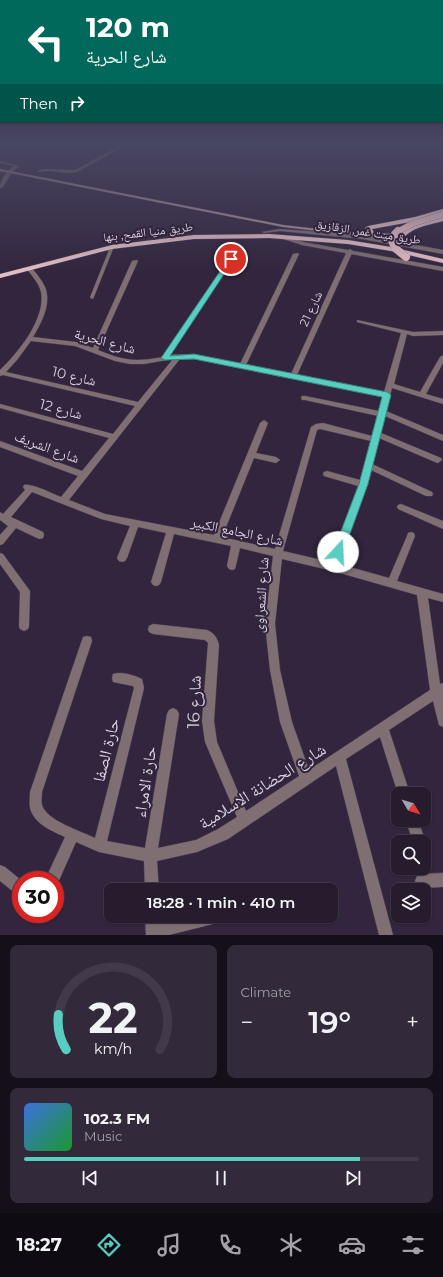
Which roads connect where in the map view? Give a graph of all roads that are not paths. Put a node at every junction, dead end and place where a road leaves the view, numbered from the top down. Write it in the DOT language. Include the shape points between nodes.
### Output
graph roads {
  1 [pos="93,188"];
  2 [pos="116,188"];
  3 [pos="443,211"];
  4 [pos="443,214"];
  5 [pos="443,219"];
  6 [pos="368,228"];
  7 [pos="264,232"];
  8 [pos="290,233"];
  9 [pos="372,235"];
  10 [pos="400,235"];
  11 [pos="282,237"];
  12 [pos="301,238"];
  13 [pos="405,244"];
  14 [pos="112,246"];
  15 [pos="350,251"];
  16 [pos="443,252"];
  17 [pos="296,254"];
  18 [pos="443,256"];
  19 [pos="49,258"];
  20 [pos="33,259"];
  21 [pos="231,259"];
  22 [pos="135,261"];
  23 [pos="443,261"];
  24 [pos="29,268"];
  25 [pos="443,268"];
  26 [pos="0,269"];
  27 [pos="0,276"];
  28 [pos="92,296"];
  29 [pos="359,321"];
  30 [pos="404,332"];
  31 [pos="443,333"];
  32 [pos="30,339"];
  33 [pos="95,351"];
  34 [pos="179,356"];
  35 [pos="443,357"];
  36 [pos="165,358"];
  37 [pos="441,365"];
  38 [pos="242,366"];
  39 [pos="1,374"];
  40 [pos="293,376"];
  41 [pos="390,385"];
  42 [pos="387,395"];
  43 [pos="422,395"];
  44 [pos="305,398"];
  45 [pos="443,402"];
  46 [pos="141,405"];
  47 [pos="0,406"];
  48 [pos="382,413"];
  49 [pos="264,423"];
  50 [pos="115,437"];
  51 [pos="376,437"];
  52 [pos="443,438"];
  53 [pos="0,444"];
  54 [pos="251,455"];
  55 [pos="276,460"];
  56 [pos="438,460"];
  57 [pos="368,465"];
  58 [pos="327,474"];
  59 [pos="84,475"];
  60 [pos="363,484"];
  61 [pos="430,494"];
  62 [pos="63,501"];
  63 [pos="401,507"];
  64 [pos="5,518"];
  65 [pos="443,523"];
  66 [pos="135,524"];
  67 [pos="170,531"];
  68 [pos="40,535"];
  69 [pos="411,536"];
  70 [pos="217,539"];
  71 [pos="0,541"];
  72 [pos="236,544"];
  73 [pos="278,554"];
  74 [pos="0,557"];
  75 [pos="122,558"];
  76 [pos="232,566"];
  77 [pos="333,567"];
  78 [pos="156,582"];
  79 [pos="391,584"];
  80 [pos="422,593"];
  81 [pos="443,598"];
  82 [pos="24,626"];
  83 [pos="153,629"];
  84 [pos="87,641"];
  85 [pos="117,678"];
  86 [pos="440,690"];
  87 [pos="173,714"];
  88 [pos="443,721"];
  89 [pos="383,728"];
  90 [pos="340,758"];
  91 [pos="306,779"];
  92 [pos="402,787"];
  93 [pos="244,820"];
  94 [pos="73,835"];
  95 [pos="99,846"];
  96 [pos="150,856"];
  97 [pos="56,871"];
  98 [pos="0,872"];
  99 [pos="443,880"];
  100 [pos="422,881"];
  101 [pos="12,882"];
  102 [pos="152,883"];
  103 [pos="152,923"];
  104 [pos="191,923"];
  105 [pos="153,933"];
  106 [pos="386,935"];
  1 -- 9 [label="main road" via="283,226"];
  2 -- 6 [label="main road" via="286,223 337,229"];
  3 -- 6 [label="highway" via="409,221"];
  4 -- 25 [label="highway, bridge" via="398,230 392,239 395,248 406,256"];
  5 -- 10 [label="highway"];
  6 -- 9 [label="highway"];
  7 -- 8 [label="highway, طريق منيا القمح, بنها"];
  7 -- 13 [label="street" via="280,230 362,237"];
  7 -- 19 [label="highway, طريق منيا القمح, بنها" via="161,234 105,242"];
  8 -- 18 [label="highway, طريق ميت غمر, الزقازيق" via="377,243"];
  9 -- 10 [label="main road"];
  10 -- 13 [label="highway" via="400,240"];
  11 -- 12 [label="highway, طريق منيا القمح, بنها"];
  11 -- 14 [label="highway, طريق منيا القمح, بنها" via="194,237"];
  11 -- 15 [label="street"];
  12 -- 23 [label="highway, طريق ميت غمر, الزقازيق, bridge" via="375,246"];
  13 -- 16 [label="street"];
  14 -- 19 [label="highway, طريق منيا القمح, بنها"];
  14 -- 28 [label="lane"];
  15 -- 25 [label="street"];
  15 -- 40 [label="street, شارع 21"];
  17 -- 38 [label="street"];
  19 -- 24 [label="highway, طريق منيا القمح, بنها"];
  20 -- 26 [label="highway"];
  21 -- 36 [label="street"];
  22 -- 33 [label="street"];
  24 -- 27 [label="highway, طريق منيا القمح, بنها"];
  24 -- 32 [label="street" via="41,282 44,294 39,320"];
  29 -- 30 [label="street"];
  30 -- 31 [label="street"];
  30 -- 41 [label="street"];
  32 -- 33 [label="street, شارع الحرية" via="76,344"];
  32 -- 39 [label="street"];
  33 -- 36 [label="street, شارع الحرية" via="130,362"];
  34 -- 36 [label="street, شارع الحرية"];
  34 -- 38 [label="street, شارع الحرية"];
  34 -- 46 [label="street"];
  35 -- 37 [label="street"];
  37 -- 43 [label="street"];
  38 -- 40 [label="street, شارع الحرية"];
  39 -- 46 [label="street, شارع 10"];
  40 -- 42 [label="street, شارع الحرية"];
  41 -- 42 [label="street"];
  41 -- 43 [label="street"];
  42 -- 48 [label="street"];
  43 -- 45 [label="street"];
  44 -- 48 [label="street"];
  46 -- 50 [label="street"];
  47 -- 50 [label="street, شارع 12"];
  48 -- 51 [label="street"];
  48 -- 52 [label="street"];
  49 -- 54 [label="street"];
  50 -- 59 [label="street"];
  51 -- 56 [label="street"];
  51 -- 57 [label="street"];
  51 -- 73 [label="street, شارع الشعراوى" via="323,426 314,429"];
  53 -- 59 [label="street, شارع الشريف"];
  54 -- 55 [label="street"];
  54 -- 70 [label="street"];
  57 -- 60 [label="street"];
  57 -- 61 [label="street"];
  58 -- 60 [label="street"];
  59 -- 62 [label="street"];
  60 -- 77 [label="street"];
  62 -- 64 [label="street, شارع الجامع الكبير" via="29,487"];
  62 -- 66 [label="street, شارع الجامع الكبير" via="104,517"];
  63 -- 65 [label="street"];
  64 -- 68 [label="street"];
  64 -- 71 [label="street" via="12,523 12,528"];
  66 -- 67 [label="street, شارع الجامع الكبير"];
  66 -- 75 [label="street"];
  67 -- 70 [label="street, شارع الجامع الكبير"];
  67 -- 78 [label="street"];
  69 -- 79 [label="street"];
  70 -- 72 [label="street, شارع الجامع الكبير"];
  72 -- 73 [label="street, شارع الجامع الكبير"];
  72 -- 76 [label="street"];
  73 -- 77 [label="street, شارع الجامع الكبير"];
  73 -- 91 [label="street, شارع الشعراوى" via="270,624 275,670 286,722"];
  74 -- 82 [label="street" via="25,591"];
  77 -- 79 [label="street, شارع الجامع الكبير"];
  79 -- 80 [label="street, شارع الجامع الكبير"];
  80 -- 81 [label="street, شارع الجامع الكبير"];
  80 -- 86 [label="street"];
  83 -- 93 [label="street, شارع 16" via="207,635 212,638 214,645 209,731 211,742"];
  84 -- 94 [label="street, شارع الحضانة الاسلامية" via="36,792 36,807 42,817"];
  85 -- 95 [label="street, حارة الصفا" via="134,681 140,688"];
  86 -- 88 [label="street"];
  86 -- 89 [label="street, شارع الحضانة الاسلامية"];
  87 -- 96 [label="street, حارة الامراء"];
  89 -- 90 [label="street, شارع الحضانة الاسلامية"];
  89 -- 92 [label="street"];
  90 -- 91 [label="street, شارع الحضانة الاسلامية"];
  90 -- 106 [label="street"];
  91 -- 93 [label="street, شارع الحضانة الاسلامية"];
  93 -- 96 [label="street, شارع الحضانة الاسلامية" via="197,846"];
  94 -- 95 [label="street, شارع الحضانة الاسلامية"];
  94 -- 97 [label="street"];
  95 -- 96 [label="street, شارع الحضانة الاسلامية"];
  96 -- 102 [label="street, حارة الامراء"];
  98 -- 101 [label="street"];
  99 -- 100 [label="street"];
  103 -- 105 [label="street"];
  104 -- 105 [label="street"];
}
